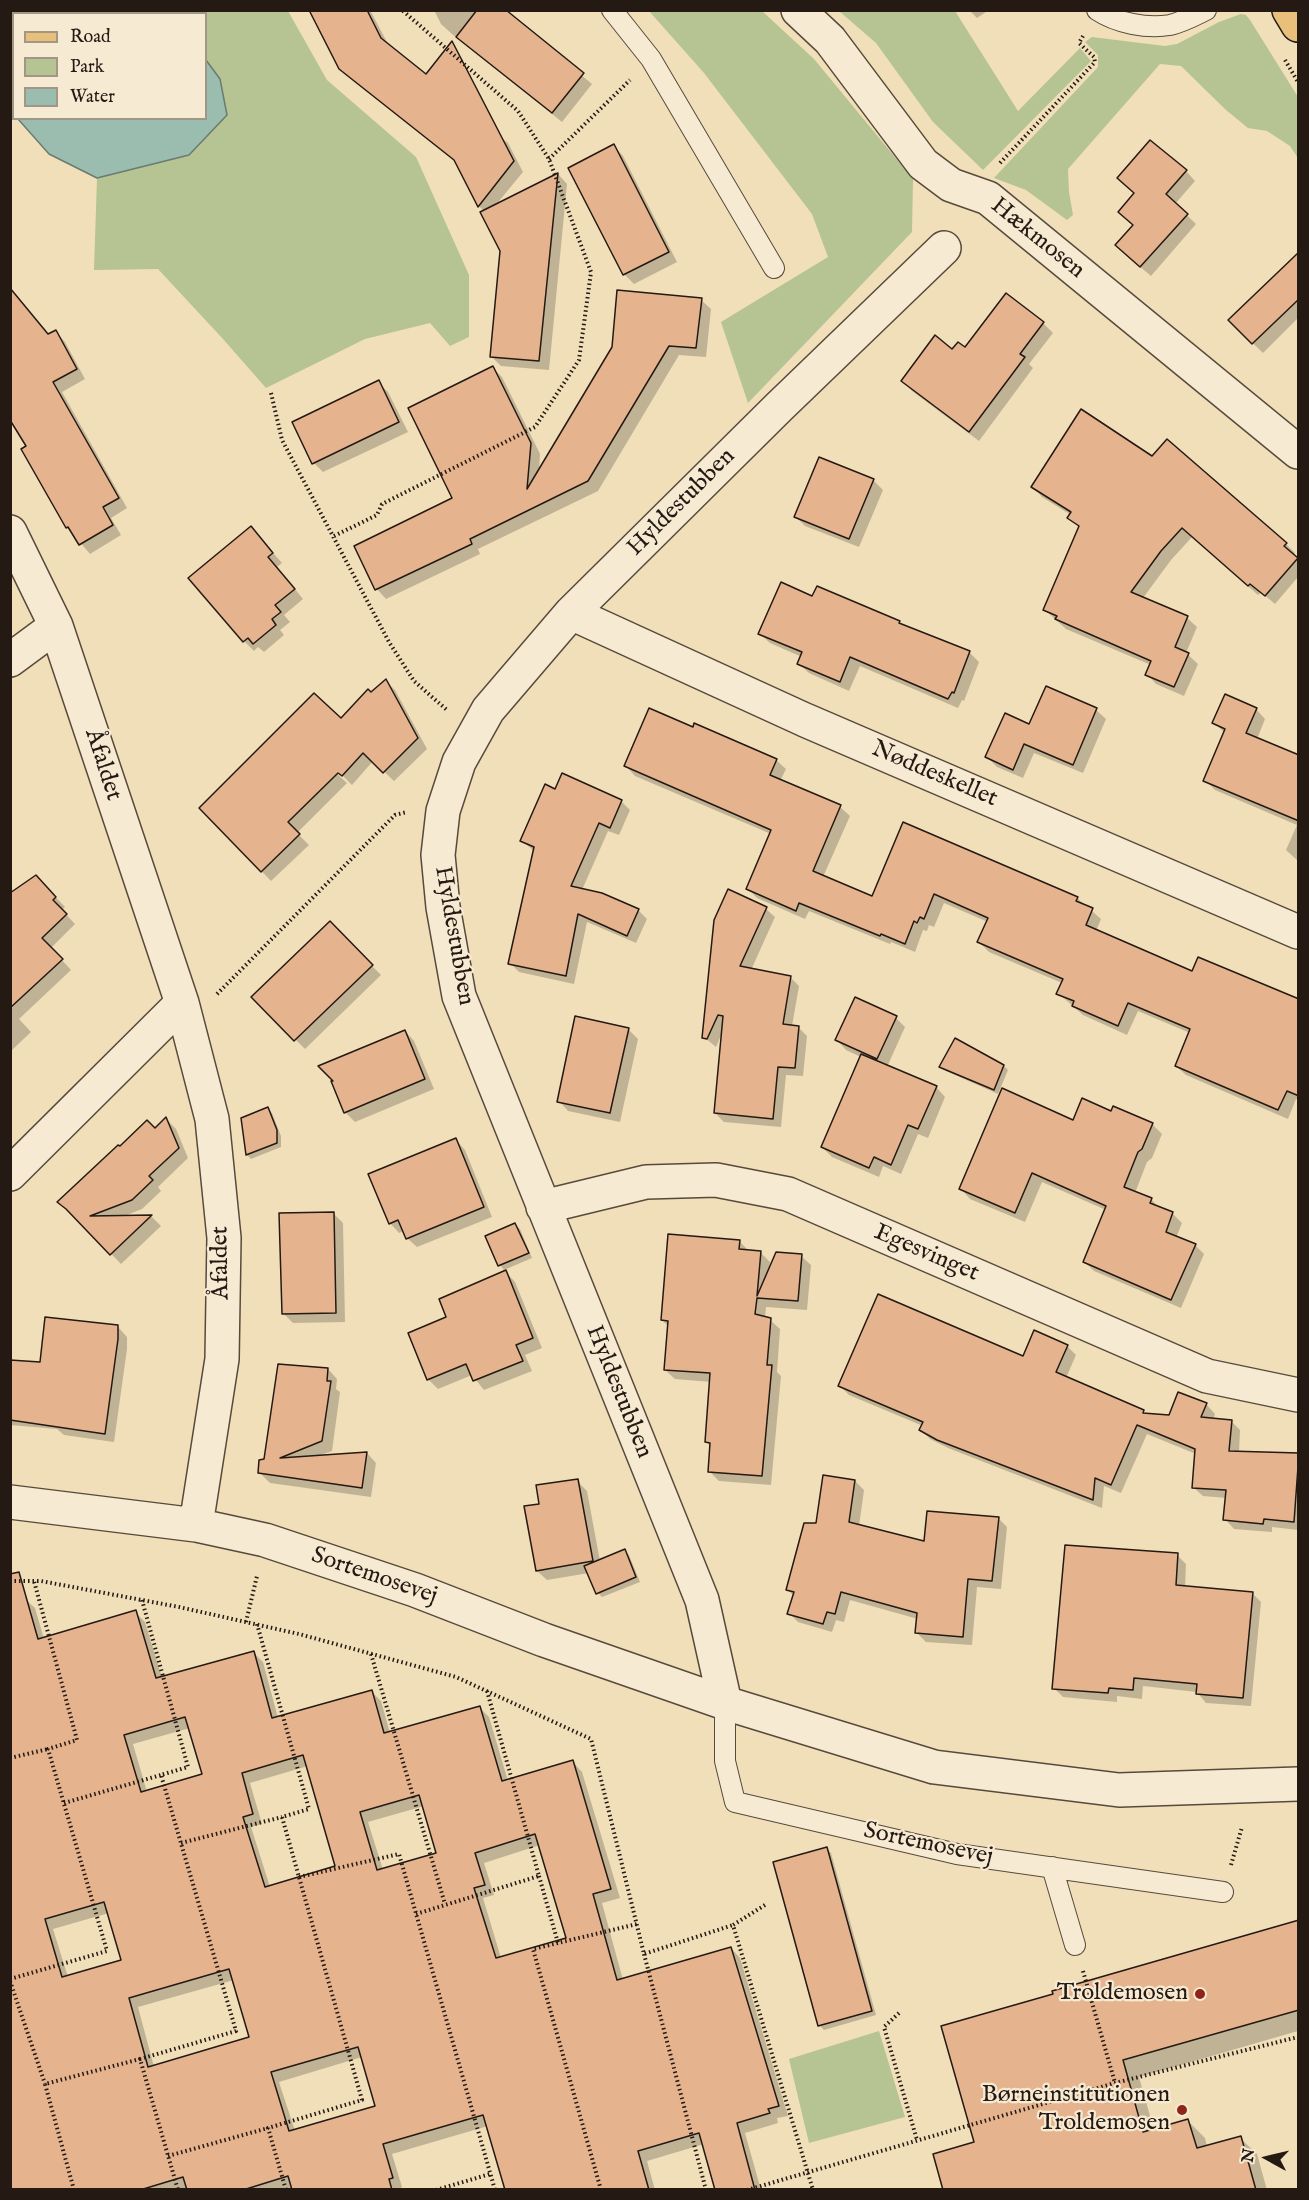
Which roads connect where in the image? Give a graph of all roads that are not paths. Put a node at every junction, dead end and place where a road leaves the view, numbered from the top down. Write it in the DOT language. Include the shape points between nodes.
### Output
graph roads {
  1 [pos="612,10"];
  2 [pos="798,10"];
  3 [pos="1097,10"];
  4 [pos="1206,10"];
  5 [pos="944,248"];
  6 [pos="774,268"];
  7 [pos="1299,452"];
  8 [pos="10,532"];
  9 [pos="571,613"];
  10 [pos="56,626"];
  11 [pos="10,660"];
  12 [pos="1299,932"];
  13 [pos="184,1014"];
  14 [pos="10,1174"];
  15 [pos="543,1207"];
  16 [pos="1299,1395"];
  17 [pos="10,1502"];
  18 [pos="196,1525"];
  19 [pos="725,1703"];
  20 [pos="1299,1784"];
  21 [pos="1052,1868"];
  22 [pos="1223,1892"];
  23 [pos="1075,1945"];
  1 -- 6 [label="lane" via="651,59"];
  2 -- 7 [label="street, Hækmosen" via="830,40 923,164 951,185 988,198"];
  3 -- 4 [label="lane" via="1121,22 1154,26 1180,22"];
  5 -- 9 [label="street, Hyldestubben"];
  8 -- 10 [label="street, Åfaldet"];
  9 -- 12 [label="street, Nøddeskellet" via="805,720"];
  9 -- 15 [label="street, Hyldestubben" via="488,710 459,762 443,812 438,855 459,996"];
  10 -- 11 [label="street"];
  10 -- 13 [label="street, Åfaldet"];
  13 -- 14 [label="street"];
  13 -- 18 [label="street, Åfaldet" via="212,1119 224,1238 222,1359"];
  15 -- 16 [label="street, Egesvinget" via="646,1182 716,1180 788,1194 1207,1376"];
  15 -- 19 [label="street, Hyldestubben" via="702,1600"];
  17 -- 18 [label="street, Sortemosevej"];
  18 -- 19 [label="street, Sortemosevej" via="265,1540 415,1590"];
  19 -- 20 [label="street, Sortemosevej" via="934,1767 1119,1790"];
  19 -- 21 [label="lane, Sortemosevej" via="725,1761 735,1802 957,1854"];
  21 -- 22 [label="lane, Sortemosevej"];
  21 -- 23 [label="lane"];
}
